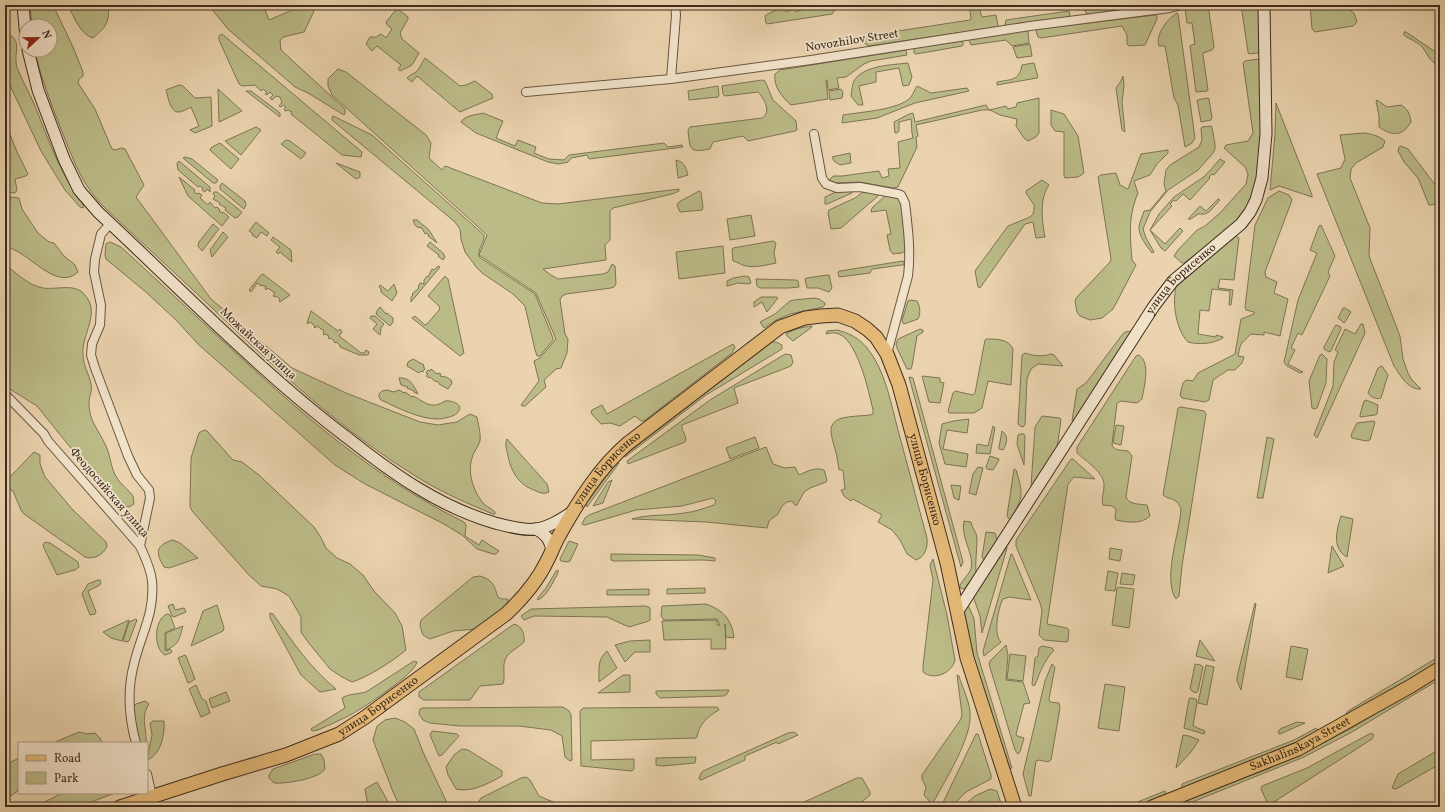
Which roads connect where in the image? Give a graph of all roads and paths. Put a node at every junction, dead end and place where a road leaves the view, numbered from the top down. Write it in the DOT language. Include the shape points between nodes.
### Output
graph roads {
  1 [pos="23,5"];
  2 [pos="675,5"];
  3 [pos="1181,5"];
  4 [pos="1264,5"];
  5 [pos="24,18"];
  6 [pos="30,58"];
  7 [pos="672,79"];
  8 [pos="526,92"];
  9 [pos="814,134"];
  10 [pos="110,224"];
  11 [pos="887,354"];
  12 [pos="5,394"];
  13 [pos="575,510"];
  14 [pos="536,529"];
  15 [pos="140,546"];
  16 [pos="552,550"];
  17 [pos="958,611"];
  18 [pos="1440,668"];
  19 [pos="136,742"];
  20 [pos="148,778"];
  21 [pos="152,796"];
  22 [pos="120,807"];
  23 [pos="1015,807"];
  24 [pos="1152,807"];
  1 -- 5 [label="main road"];
  2 -- 7 [label="street"];
  3 -- 7 [label="street, Novozhilov Street"];
  4 -- 17 [label="main road, улица Борисенко" via="1266,122 1262,178 1250,212 1241,224 1173,281 1158,300"];
  6 -- 10 [label="main road, Можайская улица" via="38,90 70,172 84,198"];
  7 -- 8 [label="street, Novozhilov Street"];
  9 -- 11 [label="street" via="822,178 826,184 837,188 860,186 898,194 902,195 905,203 910,256 908,276"];
  10 -- 14 [label="main road, Можайская улица" via="257,363 315,414 372,458 419,489 478,518 502,525"];
  10 -- 15 [label="street" via="101,234 95,259 94,272 101,305 100,325 92,344 91,355 128,456 137,475 149,490 150,498"];
  11 -- 13 [label="main road, улица Борисенко" via="876,337 867,329 838,315 805,318 780,327 616,454"];
  11 -- 17 [label="main road, улица Борисенко" via="899,385"];
  12 -- 15 [label="street, Феодосийская улица" via="44,434"];
  13 -- 14 [label="main road, Можайская улица"];
  13 -- 16 [label="main road, улица Борисенко"];
  14 -- 16 [label="main road" via="546,536"];
  15 -- 19 [label="street, Феодосийская улица" via="152,580 152,596 150,615 131,678 130,708"];
  16 -- 21 [label="main road, улица Борисенко" via="536,581 506,614 354,726 286,755"];
  17 -- 23 [label="main road, улица Борисенко" via="967,658"];
  18 -- 24 [label="main road, Sakhalinskaya Street" via="1298,749"];
  20 -- 21 [label="street"];
  21 -- 22 [label="main road, улица Борисенко"];
}
